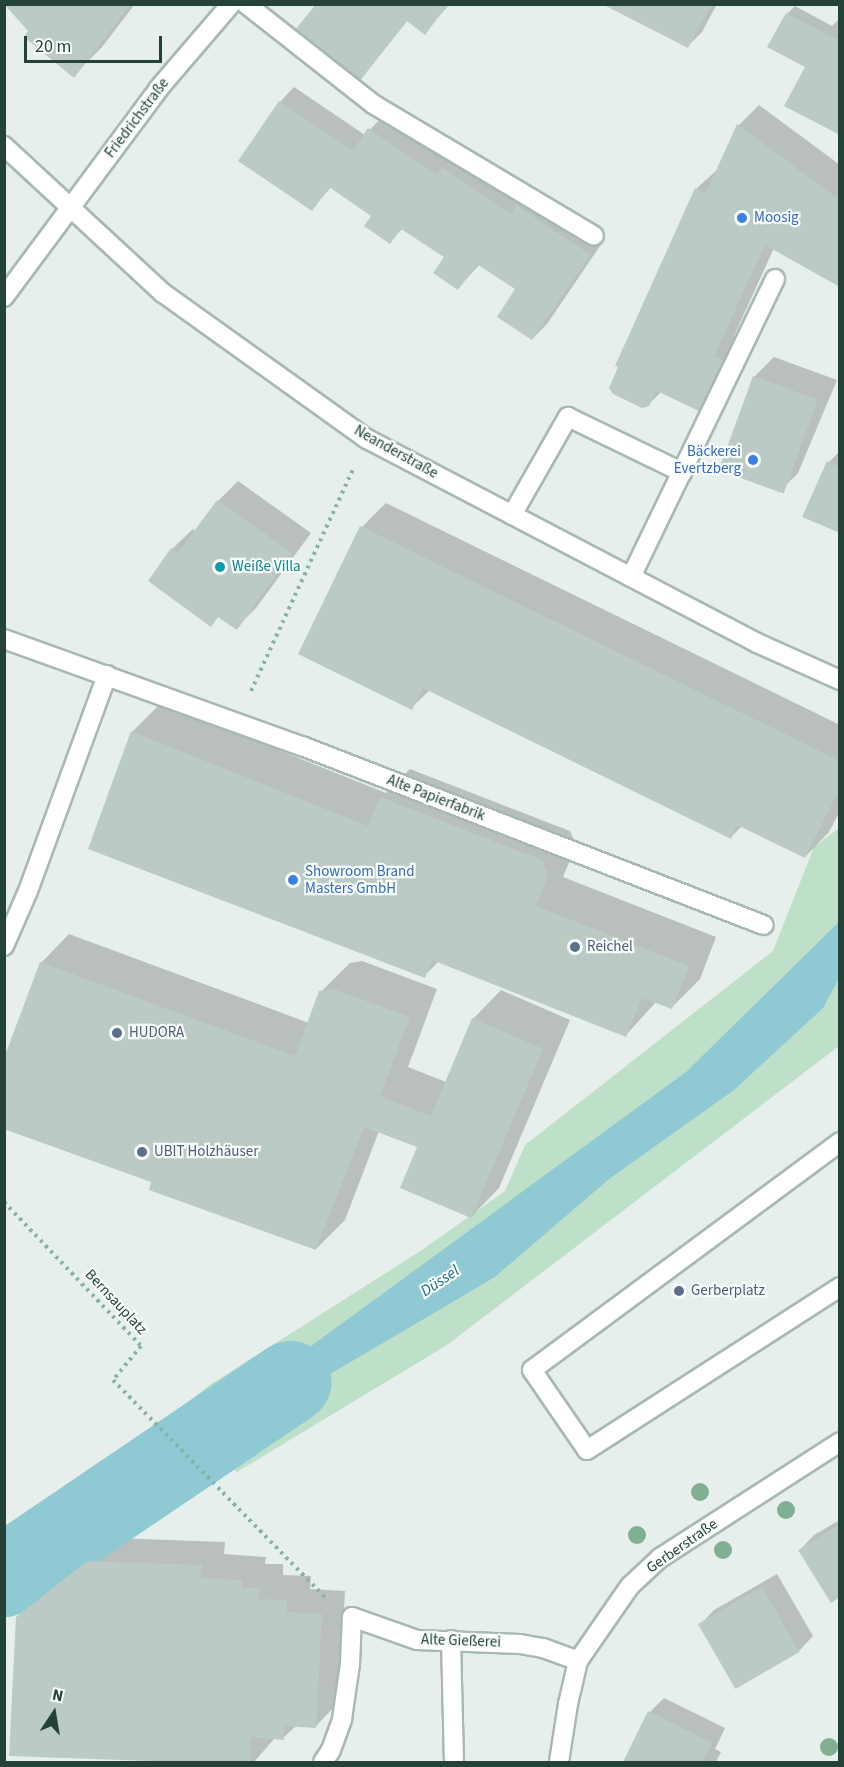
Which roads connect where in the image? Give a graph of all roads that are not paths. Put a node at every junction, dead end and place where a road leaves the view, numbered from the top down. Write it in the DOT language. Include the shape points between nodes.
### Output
graph roads {
  1 [pos="231,4"];
  2 [pos="246,4"];
  3 [pos="4,146"];
  4 [pos="71,207"];
  5 [pos="594,236"];
  6 [pos="775,279"];
  7 [pos="4,297"];
  8 [pos="682,472"];
  9 [pos="513,515"];
  10 [pos="631,577"];
  11 [pos="4,639"];
  12 [pos="108,675"];
  13 [pos="840,680"];
  14 [pos="763,925"];
  15 [pos="4,946"];
  16 [pos="840,1142"];
  17 [pos="840,1287"];
  18 [pos="840,1442"];
  19 [pos="451,1640"];
  20 [pos="578,1661"];
  21 [pos="323,1762"];
  22 [pos="454,1762"];
  23 [pos="559,1762"];
  1 -- 4 [label="street, Friedrichstraße" via="159,88"];
  2 -- 5 [label="street" via="373,104"];
  3 -- 4 [label="street, Neanderstraße"];
  4 -- 7 [label="street, Friedrichstraße"];
  4 -- 9 [label="street, Neanderstraße" via="164,293 367,439"];
  6 -- 8 [label="street"];
  8 -- 9 [label="street" via="568,417"];
  8 -- 10 [label="street"];
  9 -- 10 [label="street, Neanderstraße"];
  10 -- 13 [label="street, Neanderstraße" via="757,643"];
  11 -- 12 [label="street, Alte Papierfabrik"];
  12 -- 14 [label="street, Alte Papierfabrik"];
  12 -- 15 [label="street"];
  16 -- 17 [label="street" via="532,1370 587,1450"];
  18 -- 20 [label="street, Gerberstraße" via="660,1558 630,1586"];
  19 -- 20 [label="street, Alte Gießerei" via="520,1644"];
  19 -- 21 [label="street, Alte Gießerei" via="417,1640 352,1617 342,1719"];
  19 -- 22 [label="street"];
  20 -- 23 [label="street, Gerberstraße"];
}
